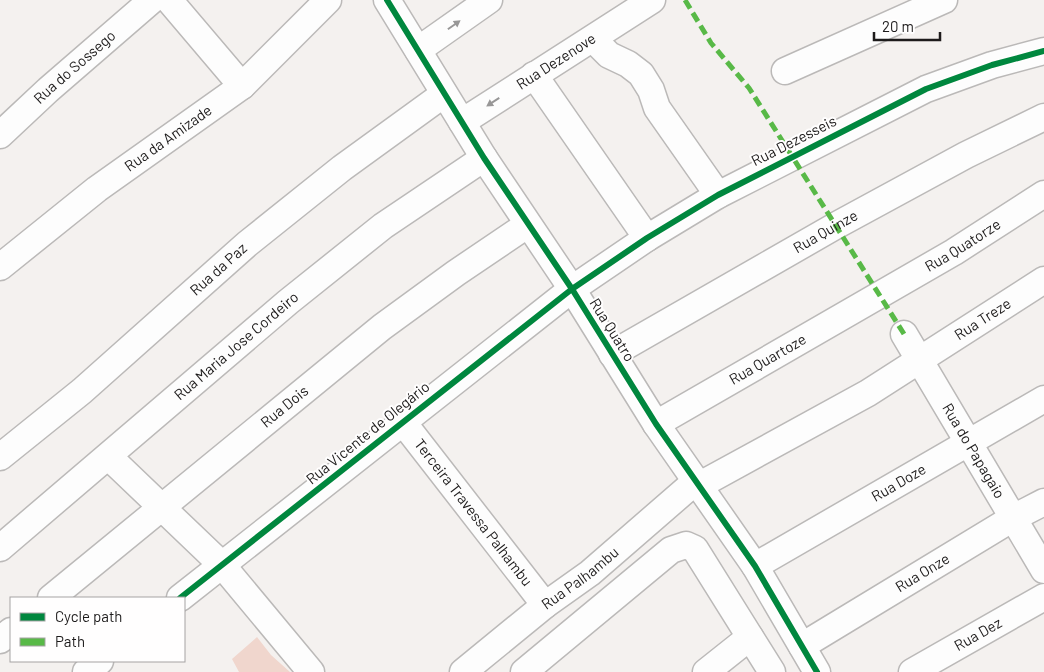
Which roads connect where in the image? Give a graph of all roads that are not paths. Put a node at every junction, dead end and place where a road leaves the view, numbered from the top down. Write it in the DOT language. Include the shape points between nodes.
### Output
graph roads {
  1 [pos="152,0"];
  2 [pos="169,0"];
  3 [pos="328,0"];
  4 [pos="387,0"];
  5 [pos="489,0"];
  6 [pos="652,0"];
  7 [pos="944,0"];
  8 [pos="593,39"];
  9 [pos="418,50"];
  10 [pos="1044,51"];
  11 [pos="786,71"];
  12 [pos="534,75"];
  13 [pos="242,86"];
  14 [pos="444,94"];
  15 [pos="1044,117"];
  16 [pos="462,122"];
  17 [pos="0,135"];
  18 [pos="484,158"];
  19 [pos="1044,194"];
  20 [pos="718,195"];
  21 [pos="527,225"];
  22 [pos="648,238"];
  23 [pos="0,267"];
  24 [pos="1044,280"];
  25 [pos="572,289"];
  26 [pos="879,295"];
  27 [pos="904,334"];
  28 [pos="612,354"];
  29 [pos="920,360"];
  30 [pos="1044,399"];
  31 [pos="402,421"];
  32 [pos="656,424"];
  33 [pos="968,444"];
  34 [pos="0,457"];
  35 [pos="109,457"];
  36 [pos="698,483"];
  37 [pos="1044,502"];
  38 [pos="162,508"];
  39 [pos="1012,518"];
  40 [pos="0,548"];
  41 [pos="222,566"];
  42 [pos="755,566"];
  43 [pos="1044,570"];
  44 [pos="53,597"];
  45 [pos="181,597"];
  46 [pos="1044,597"];
  47 [pos="545,605"];
  48 [pos="10,632"];
  49 [pos="750,637"];
  50 [pos="0,640"];
  51 [pos="802,646"];
  52 [pos="99,662"];
  53 [pos="472,669"];
  54 [pos="86,672"];
  55 [pos="311,672"];
  56 [pos="524,672"];
  57 [pos="706,672"];
  58 [pos="772,672"];
  59 [pos="817,672"];
  60 [pos="912,672"];
  1 -- 17 [label="street, Rua do Sossego"];
  2 -- 13 [label="street"];
  3 -- 13 [label="street, Rua da Amizade"];
  4 -- 9 [label="street, Rua Quatro"];
  9 -- 5 [label="street, one-way"];
  6 -- 8 [label="street, Rua Dezenove"];
  7 -- 11 [label="street"];
  8 -- 12 [label="street, Rua Dezenove"];
  8 -- 20 [label="street" via="609,55 641,74 657,108"];
  9 -- 14 [label="street, Rua Quatro"];
  10 -- 20 [label="street, Rua Dezesseis" via="992,65 926,89"];
  12 -- 16 [label="street, Rua Dezenove, one-way"];
  12 -- 22 [label="street"];
  13 -- 23 [label="street, Rua da Amizade" via="97,189"];
  14 -- 16 [label="street, Rua Quatro"];
  14 -- 34 [label="street, Rua da Paz" via="342,168 247,244 82,391"];
  15 -- 28 [label="street, Rua Quinze" via="846,220"];
  16 -- 18 [label="street, Rua Quatro"];
  18 -- 21 [label="street, Rua Quatro"];
  18 -- 35 [label="street, Rua Maria Jose Cordeiro" via="361,243"];
  19 -- 26 [label="street, Rua Quatorze" via="1013,216"];
  20 -- 22 [label="street, Rua Dezesseis"];
  21 -- 25 [label="street, Rua Quatro"];
  21 -- 38 [label="street, Rua Dois" via="382,327"];
  22 -- 25 [label="street, Rua Dezesseis"];
  24 -- 29 [label="street, Rua Treze"];
  25 -- 28 [label="street, Rua Quatro"];
  25 -- 31 [label="street, Rua Vicente de Olegário"];
  26 -- 32 [label="street, Rua Quartoze"];
  27 -- 29 [label="street, Rua do Papagaio"];
  28 -- 32 [label="street, Rua Quatro"];
  29 -- 33 [label="street, Rua do Papagaio"];
  29 -- 36 [label="street" via="868,393"];
  30 -- 33 [label="street, Rua Doze"];
  31 -- 41 [label="street, Rua Vicente de Olegário"];
  31 -- 47 [label="street, Terceira Travessa Palhambu"];
  32 -- 36 [label="street, Rua Quatro"];
  33 -- 39 [label="street, Rua do Papagaio"];
  33 -- 42 [label="street, Rua Doze"];
  35 -- 38 [label="street"];
  35 -- 40 [label="street, Rua Maria Jose Cordeiro"];
  36 -- 42 [label="street, Rua Quatro"];
  36 -- 47 [label="street, Rua Palhambu"];
  37 -- 39 [label="street, Rua Onze"];
  38 -- 41 [label="street"];
  38 -- 44 [label="street, Rua Dois"];
  39 -- 43 [label="street, Rua do Papagaio"];
  39 -- 51 [label="street, Rua Onze"];
  41 -- 45 [label="street, Rua Vicente de Olegário"];
  41 -- 55 [label="street"];
  42 -- 51 [label="street, Rua Quatro"];
  46 -- 60 [label="street, Rua Dez"];
  47 -- 53 [label="street, Rua Palhambu"];
  48 -- 50 [label="street"];
  49 -- 56 [label="street" via="695,550 686,545 671,550"];
  49 -- 57 [label="street"];
  49 -- 58 [label="street"];
  51 -- 59 [label="street, Rua Quatro"];
  52 -- 54 [label="street"];
}
